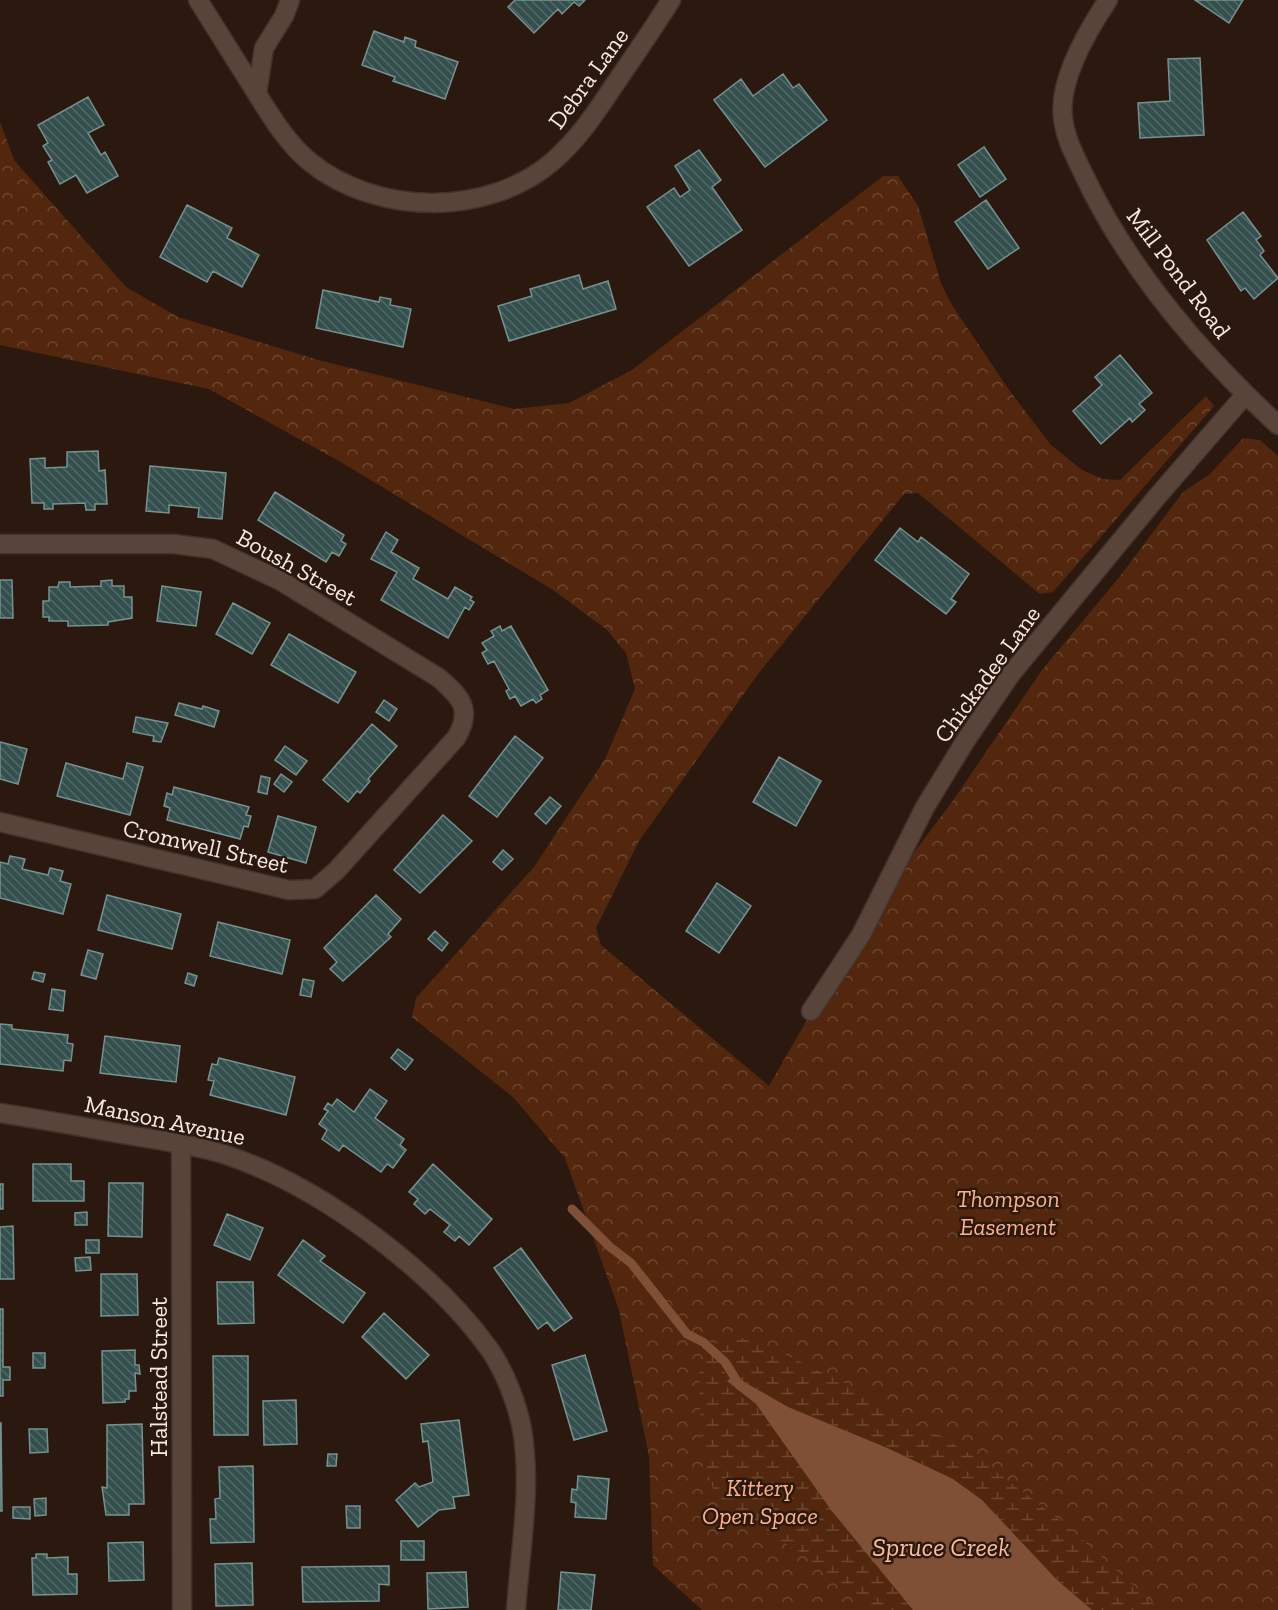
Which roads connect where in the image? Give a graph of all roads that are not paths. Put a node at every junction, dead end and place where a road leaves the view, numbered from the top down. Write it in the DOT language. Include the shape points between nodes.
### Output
graph roads {
  1 [pos="198,0"];
  2 [pos="290,0"];
  3 [pos="671,0"];
  4 [pos="1108,0"];
  5 [pos="257,94"];
  6 [pos="1245,394"];
  7 [pos="1278,425"];
  8 [pos="0,544"];
  9 [pos="465,714"];
  10 [pos="0,822"];
  11 [pos="811,1011"];
  12 [pos="0,1113"];
  13 [pos="181,1144"];
  14 [pos="182,1610"];
  15 [pos="516,1610"];
  1 -- 5 [label="street, Debra Lane"];
  2 -- 5 [label="street" via="264,48"];
  3 -- 5 [label="street, Debra Lane" via="584,130 552,162 526,181 502,191 433,203 398,200 361,190 337,180 308,160"];
  4 -- 6 [label="street, Mill Pond Road" via="1083,42 1065,92 1063,117 1071,147 1114,231 1138,266 1180,321"];
  6 -- 7 [label="street, Mill Pond Road"];
  6 -- 11 [label="street, Chickadee Lane" via="1016,668 921,813 861,935"];
  8 -- 9 [label="street, Boush Street" via="174,544 218,551 281,581 438,678 458,697"];
  9 -- 10 [label="street, Cromwell Street" via="456,738 336,871 315,889 289,890"];
  12 -- 13 [label="street, Manson Avenue"];
  13 -- 14 [label="street, Halstead Street"];
  13 -- 15 [label="street, Manson Avenue" via="221,1153 282,1177 368,1231 434,1288 491,1351 516,1409 526,1471"];
}
